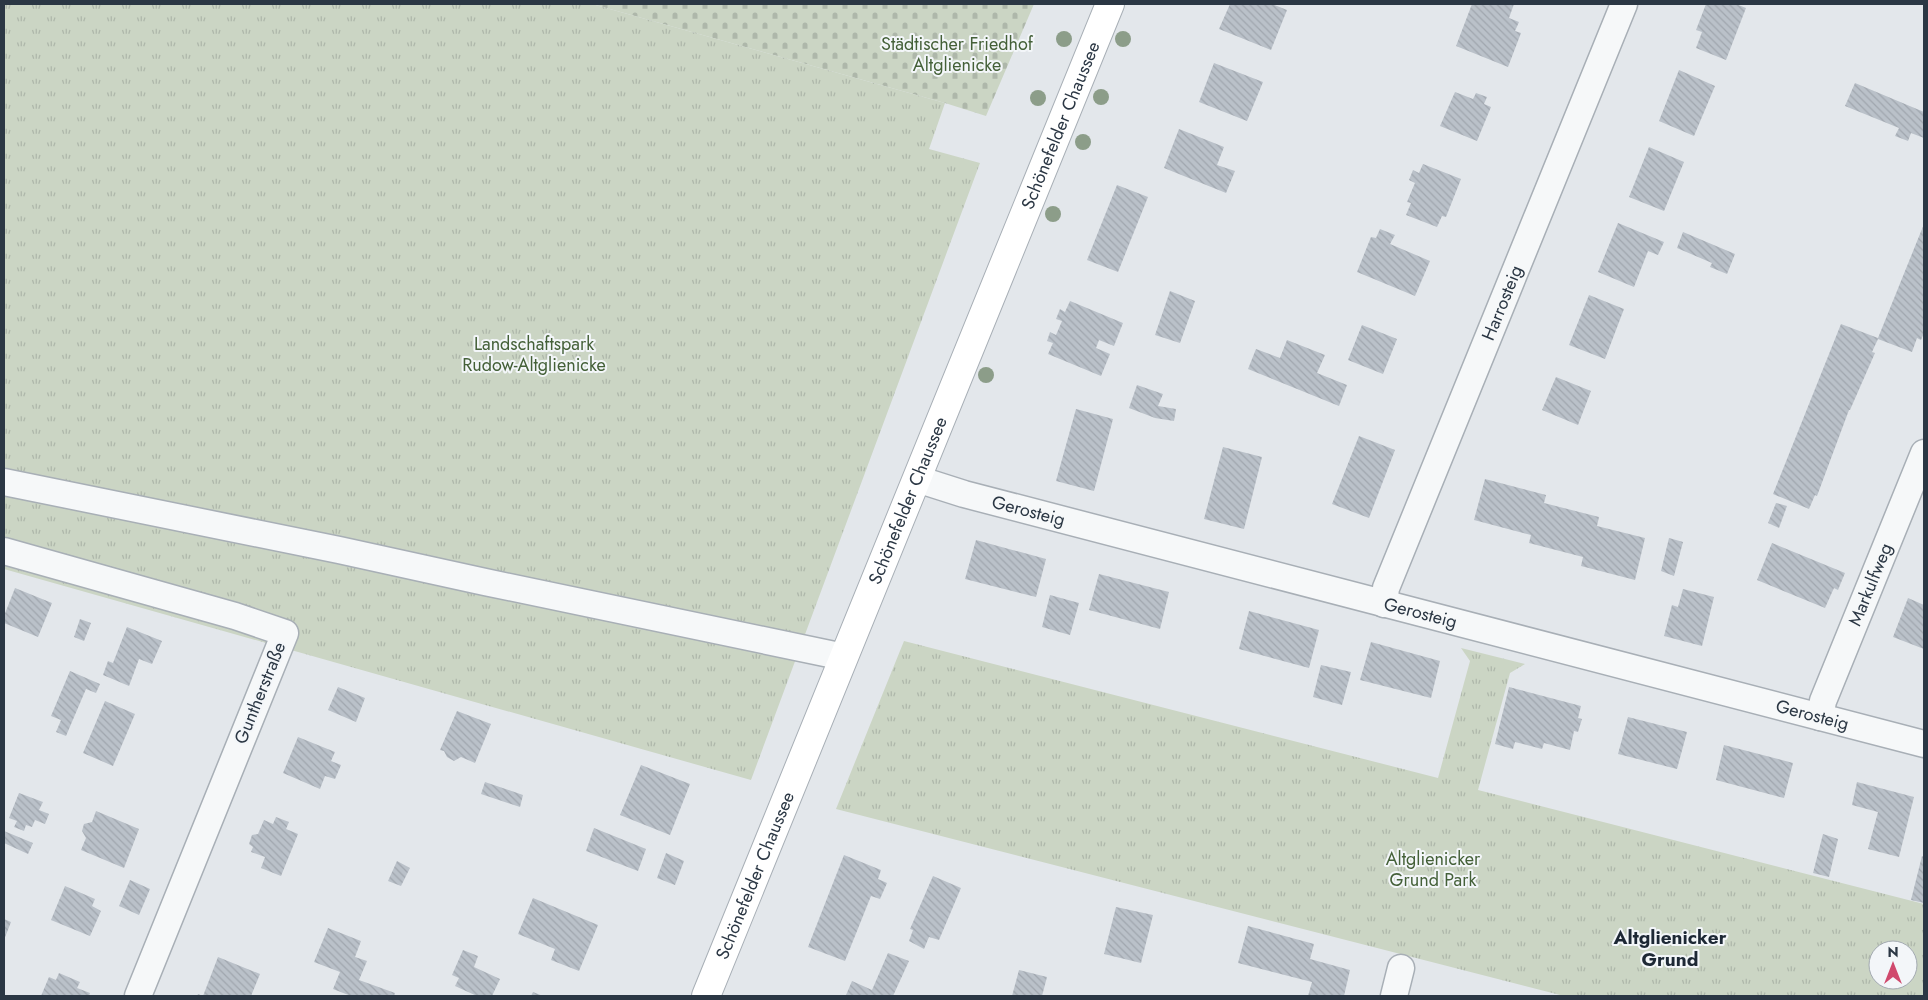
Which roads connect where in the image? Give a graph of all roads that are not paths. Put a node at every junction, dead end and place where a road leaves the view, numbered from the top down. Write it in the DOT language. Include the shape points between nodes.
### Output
graph roads {
  1 [pos="1110,4"];
  2 [pos="1624,4"];
  3 [pos="1924,453"];
  4 [pos="917,479"];
  5 [pos="4,482"];
  6 [pos="4,552"];
  7 [pos="1384,604"];
  8 [pos="844,657"];
  9 [pos="1820,717"];
  10 [pos="1924,744"];
  11 [pos="1401,968"];
  12 [pos="138,996"];
  13 [pos="706,996"];
  14 [pos="1394,996"];
  1 -- 4 [label="main road, Schönefelder Chaussee"];
  2 -- 7 [label="street, Harrosteig" via="1386,588"];
  3 -- 9 [label="street, Markulfweg" via="1823,701"];
  4 -- 7 [label="street, Gerosteig"];
  4 -- 8 [label="main road, Schönefelder Chaussee"];
  5 -- 8 [label="street"];
  6 -- 12 [label="street, Guntherstraße" via="285,633"];
  7 -- 9 [label="street, Gerosteig"];
  8 -- 13 [label="main road, Schönefelder Chaussee"];
  9 -- 10 [label="street, Gerosteig"];
  11 -- 14 [label="street"];
}
